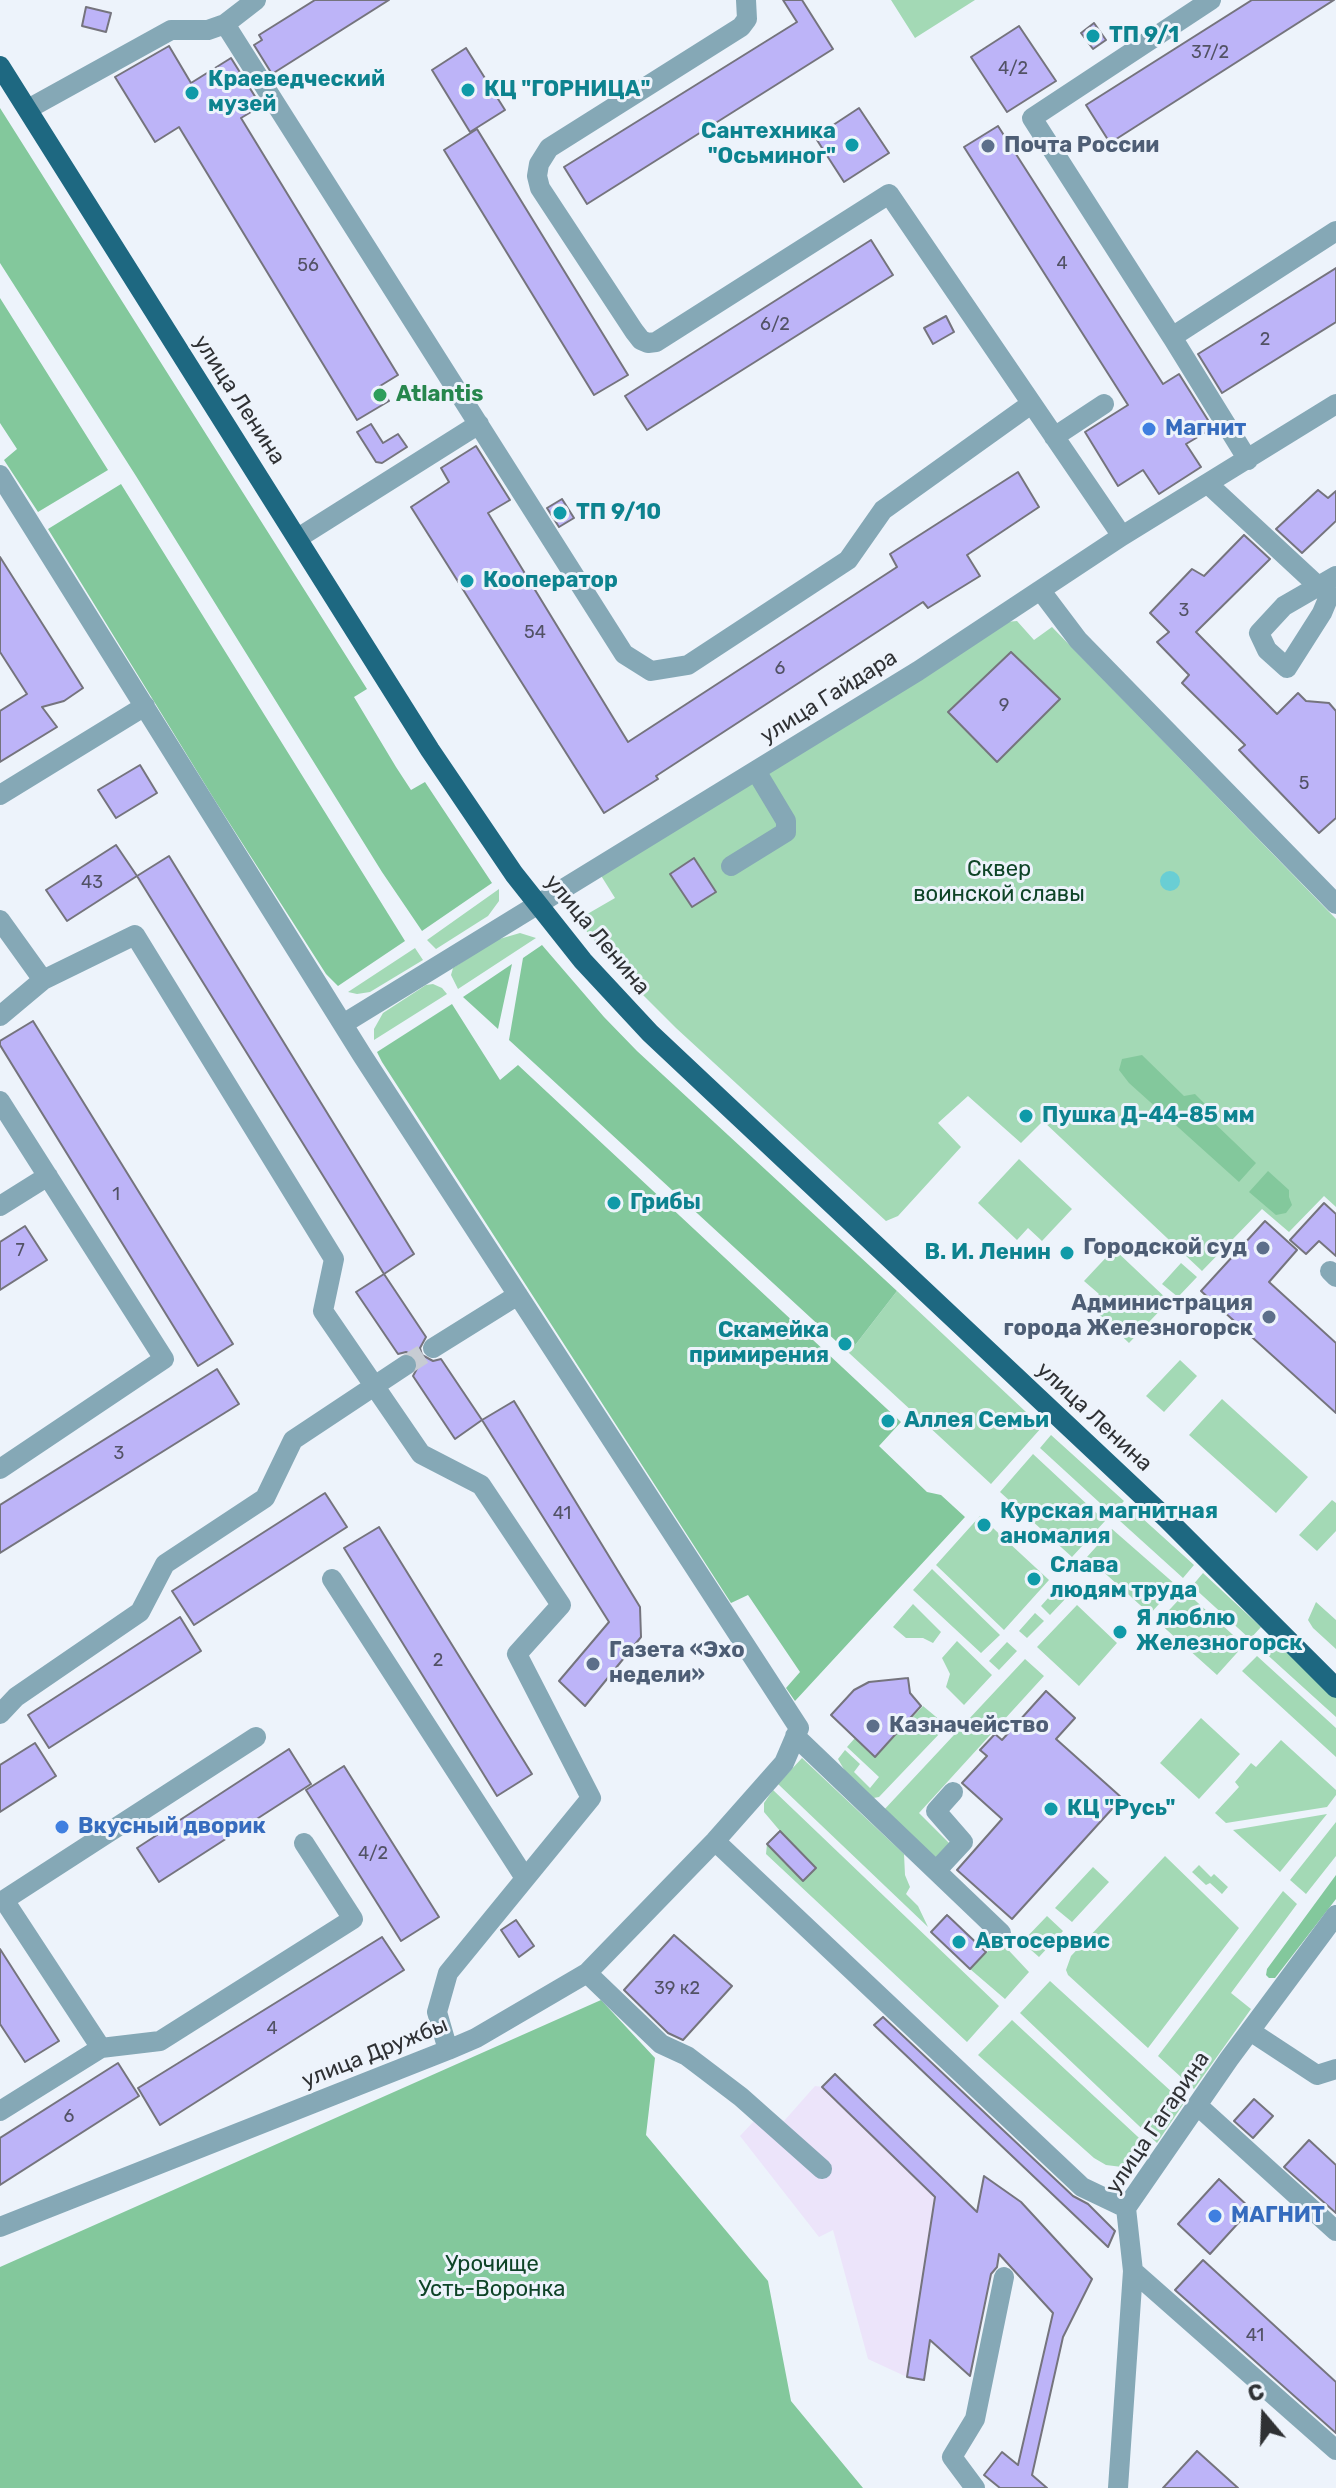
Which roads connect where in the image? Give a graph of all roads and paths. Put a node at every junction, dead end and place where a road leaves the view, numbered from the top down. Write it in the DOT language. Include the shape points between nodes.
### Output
graph roads {
  1 [pos="256,0"];
  2 [pos="746,0"];
  3 [pos="1211,0"];
  4 [pos="225,24"];
  5 [pos="0,66"];
  6 [pos="28,109"];
  7 [pos="1336,231"];
  8 [pos="1172,337"];
  9 [pos="1031,404"];
  10 [pos="1104,404"];
  11 [pos="1336,404"];
  12 [pos="479,424"];
  13 [pos="1054,437"];
  14 [pos="1248,460"];
  15 [pos="0,475"];
  16 [pos="1208,484"];
  17 [pos="1122,536"];
  18 [pos="298,538"];
  19 [pos="1330,581"];
  20 [pos="1041,591"];
  21 [pos="145,706"];
  22 [pos="756,771"];
  23 [pos="0,795"];
  24 [pos="731,866"];
  25 [pos="537,903"];
  26 [pos="1336,904"];
  27 [pos="0,920"];
  28 [pos="43,980"];
  29 [pos="0,1016"];
  30 [pos="343,1024"];
  31 [pos="0,1101"];
  32 [pos="48,1176"];
  33 [pos="0,1206"];
  34 [pos="518,1295"];
  35 [pos="433,1348"];
  36 [pos="406,1365"];
  37 [pos="373,1385"];
  38 [pos="0,1469"];
  39 [pos="332,1579"];
  40 [pos="1336,1688"];
  41 [pos="0,1714"];
  42 [pos="795,1736"];
  43 [pos="256,1737"];
  44 [pos="953,1792"];
  45 [pos="715,1841"];
  46 [pos="304,1843"];
  47 [pos="936,1871"];
  48 [pos="525,1878"];
  49 [pos="1336,1915"];
  50 [pos="1001,1933"];
  51 [pos="587,1973"];
  52 [pos="1250,2031"];
  53 [pos="101,2048"];
  54 [pos="448,2050"];
  55 [pos="1336,2069"];
  56 [pos="1197,2105"];
  57 [pos="0,2111"];
  58 [pos="822,2169"];
  59 [pos="1126,2208"];
  60 [pos="0,2227"];
  61 [pos="1336,2231"];
  62 [pos="1133,2271"];
  63 [pos="1004,2277"];
  64 [pos="1336,2450"];
  65 [pos="975,2488"];
  66 [pos="1118,2488"];
  1 -- 4 [label="street"];
  2 -- 9 [label="street" via="747,19 741,27 549,148 539,164 540,188 634,331 641,340 656,342 889,194"];
  3 -- 8 [label="street" via="1032,118"];
  4 -- 6 [label="street" via="208,30 171,30"];
  4 -- 12 [label="street"];
  5 -- 6 [label="main road, улица Ленина"];
  6 -- 18 [label="main road, улица Ленина"];
  7 -- 8 [label="street"];
  8 -- 14 [label="street"];
  9 -- 12 [label="street" via="883,510 848,560 688,665 651,671 624,654"];
  9 -- 13 [label="street"];
  10 -- 13 [label="street"];
  11 -- 14 [label="street, улица Гайдара"];
  12 -- 18 [label="street"];
  13 -- 17 [label="street"];
  14 -- 16 [label="street, улица Гайдара"];
  15 -- 21 [label="street"];
  16 -- 17 [label="street, улица Гайдара"];
  16 -- 19 [label="street"];
  17 -- 20 [label="street, улица Гайдара"];
  18 -- 25 [label="main road, улица Ленина" via="430,750"];
  20 -- 22 [label="street, улица Гайдара"];
  20 -- 26 [label="street" via="1078,640"];
  21 -- 23 [label="street"];
  21 -- 30 [label="street"];
  22 -- 24 [label="street" via="786,821 786,832"];
  22 -- 25 [label="street, улица Гайдара"];
  25 -- 30 [label="street, улица Гайдара"];
  25 -- 40 [label="main road, улица Ленина" via="650,1033 1166,1518"];
  27 -- 28 [label="street"];
  28 -- 29 [label="street"];
  28 -- 37 [label="street" via="135,935 334,1259 323,1311"];
  30 -- 34 [label="street"];
  31 -- 32 [label="street"];
  32 -- 33 [label="street"];
  32 -- 38 [label="street" via="164,1359"];
  34 -- 35 [label="street"];
  34 -- 42 [label="street" via="799,1728"];
  36 -- 37 [label="street"];
  37 -- 41 [label="street" via="293,1440 265,1498 165,1564 140,1612 16,1697"];
  37 -- 48 [label="street" via="421,1454 481,1485 561,1605 517,1654 591,1798"];
  39 -- 48 [label="street"];
  42 -- 45 [label="street, улица Дружбы" via="784,1763"];
  42 -- 47 [label="street"];
  43 -- 53 [label="street" via="4,1900"];
  44 -- 47 [label="street" via="936,1811 963,1842"];
  45 -- 51 [label="street, улица Дружбы"];
  45 -- 59 [label="street" via="1082,2187"];
  46 -- 53 [label="street" via="353,1919 160,2041"];
  47 -- 50 [label="street"];
  48 -- 54 [label="street" via="448,1973 437,2012"];
  49 -- 52 [label="street, улица Гагарина"];
  51 -- 54 [label="street, улица Дружбы"];
  51 -- 58 [label="street" via="661,2044 687,2056 741,2097"];
  52 -- 55 [label="street" via="1317,2075"];
  52 -- 56 [label="street, улица Гагарина"];
  53 -- 57 [label="street"];
  54 -- 60 [label="street, улица Дружбы"];
  56 -- 59 [label="street, улица Гагарина"];
  56 -- 61 [label="street"];
  59 -- 62 [label="street, улица Гагарина"];
  62 -- 64 [label="street"];
  62 -- 66 [label="street, улица Гагарина"];
  63 -- 65 [label="street" via="975,2419 952,2457"];
}
